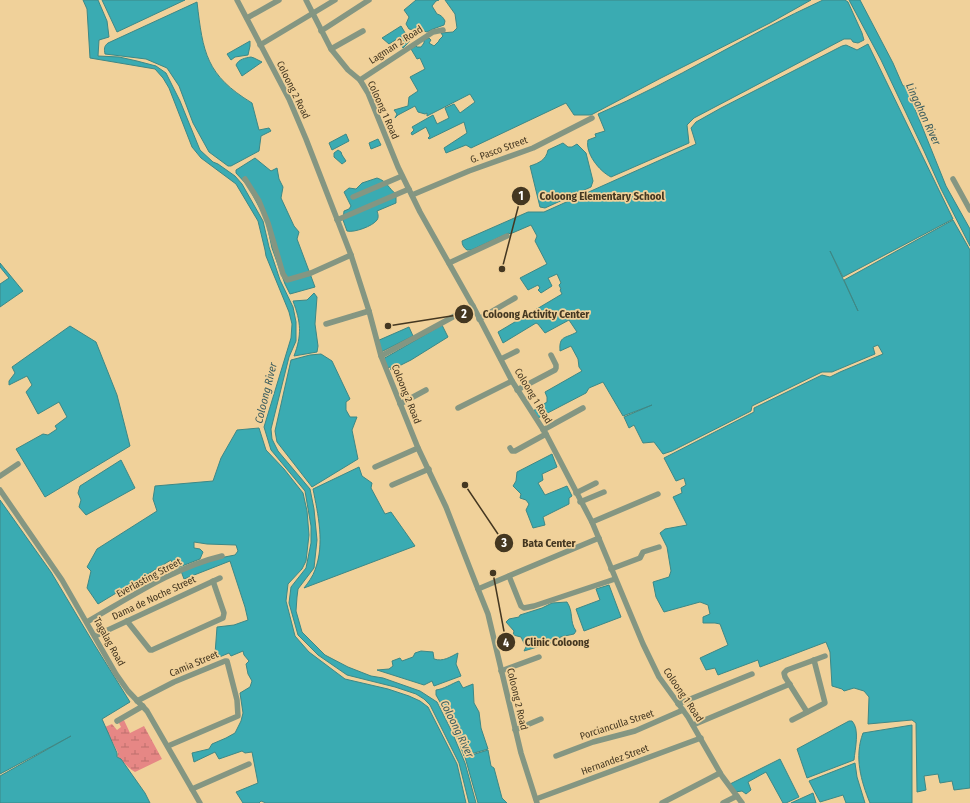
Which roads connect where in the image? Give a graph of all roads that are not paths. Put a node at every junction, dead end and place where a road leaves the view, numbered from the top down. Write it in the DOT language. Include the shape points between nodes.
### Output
graph roads {
  1 [pos="237,0"];
  2 [pos="279,0"];
  3 [pos="306,0"];
  4 [pos="335,0"];
  5 [pos="369,0"];
  6 [pos="313,13"];
  7 [pos="247,18"];
  8 [pos="443,30"];
  9 [pos="321,31"];
  10 [pos="363,31"];
  11 [pos="260,45"];
  12 [pos="331,49"];
  13 [pos="360,80"];
  14 [pos="592,118"];
  15 [pos="402,176"];
  16 [pos="244,179"];
  17 [pos="953,179"];
  18 [pos="409,189"];
  19 [pos="412,195"];
  20 [pos="353,197"];
  21 [pos="970,210"];
  22 [pos="337,220"];
  23 [pos="507,236"];
  24 [pos="351,255"];
  25 [pos="449,263"];
  26 [pos="516,298"];
  27 [pos="473,306"];
  28 [pos="369,311"];
  29 [pos="479,319"];
  30 [pos="326,324"];
  31 [pos="517,351"];
  32 [pos="551,355"];
  33 [pos="381,356"];
  34 [pos="501,359"];
  35 [pos="512,381"];
  36 [pos="426,390"];
  37 [pos="517,390"];
  38 [pos="400,404"];
  39 [pos="458,408"];
  40 [pos="583,408"];
  41 [pos="544,432"];
  42 [pos="418,448"];
  43 [pos="510,448"];
  44 [pos="18,464"];
  45 [pos="375,467"];
  46 [pos="429,469"];
  47 [pos="0,476"];
  48 [pos="596,482"];
  49 [pos="392,485"];
  50 [pos="0,490"];
  51 [pos="604,492"];
  52 [pos="576,493"];
  53 [pos="658,494"];
  54 [pos="580,502"];
  55 [pos="592,522"];
  56 [pos="599,538"];
  57 [pos="659,547"];
  58 [pos="222,556"];
  59 [pos="611,569"];
  60 [pos="509,576"];
  61 [pos="220,578"];
  62 [pos="615,579"];
  63 [pos="213,581"];
  64 [pos="478,589"];
  65 [pos="126,621"];
  66 [pos="87,622"];
  67 [pos="95,636"];
  68 [pos="825,656"];
  69 [pos="539,657"];
  70 [pos="814,660"];
  71 [pos="501,671"];
  72 [pos="752,674"];
  73 [pos="790,684"];
  74 [pos="137,701"];
  75 [pos="678,704"];
  76 [pos="143,706"];
  77 [pos="683,710"];
  78 [pos="807,712"];
  79 [pos="541,719"];
  80 [pos="792,720"];
  81 [pos="117,721"];
  82 [pos="693,725"];
  83 [pos="515,730"];
  84 [pos="701,738"];
  85 [pos="168,746"];
  86 [pos="556,756"];
  87 [pos="249,764"];
  88 [pos="720,773"];
  89 [pos="192,789"];
  90 [pos="737,796"];
  91 [pos="537,801"];
  92 [pos="200,803"];
  93 [pos="662,803"];
  94 [pos="723,803"];
  95 [pos="742,803"];
  1 -- 7 [label="street, Coloong 2 Road"];
  2 -- 7 [label="street"];
  3 -- 6 [label="street, Coloong 1 Road"];
  4 -- 6 [label="street"];
  5 -- 9 [label="street"];
  6 -- 9 [label="street, Coloong 1 Road"];
  6 -- 11 [label="street"];
  7 -- 11 [label="street, Coloong 2 Road"];
  8 -- 13 [label="street, Lagman 2 Road" via="433,32"];
  9 -- 12 [label="street, Coloong 1 Road"];
  10 -- 12 [label="street"];
  11 -- 22 [label="street, Coloong 2 Road" via="289,99"];
  12 -- 13 [label="street, Coloong 1 Road"];
  13 -- 15 [label="street, Coloong 1 Road" via="368,93"];
  14 -- 19 [label="street, G. Pasco Street" via="533,148"];
  15 -- 18 [label="street, Coloong 1 Road"];
  15 -- 20 [label="street"];
  16 -- 24 [label="street" via="259,201 287,280 306,275"];
  17 -- 21 [label="street"];
  18 -- 19 [label="street, Coloong 1 Road"];
  18 -- 22 [label="street"];
  19 -- 25 [label="street, Coloong 1 Road"];
  22 -- 24 [label="street, Coloong 2 Road"];
  23 -- 25 [label="street"];
  24 -- 28 [label="street, Coloong 2 Road"];
  25 -- 27 [label="street, Coloong 1 Road"];
  26 -- 29 [label="street"];
  27 -- 29 [label="street, Coloong 1 Road"];
  27 -- 33 [label="street"];
  28 -- 30 [label="street"];
  28 -- 33 [label="street, Coloong 2 Road"];
  29 -- 34 [label="street, Coloong 1 Road"];
  31 -- 34 [label="street"];
  32 -- 37 [label="street" via="556,365 555,370"];
  33 -- 38 [label="street, Coloong 2 Road"];
  34 -- 35 [label="street, Coloong 1 Road"];
  35 -- 37 [label="street, Coloong 1 Road"];
  35 -- 39 [label="street"];
  36 -- 38 [label="street"];
  37 -- 41 [label="street, Coloong 1 Road"];
  38 -- 42 [label="street, Coloong 2 Road"];
  40 -- 41 [label="street"];
  41 -- 43 [label="street" via="516,451"];
  41 -- 52 [label="street, Coloong 1 Road"];
  42 -- 45 [label="street"];
  42 -- 46 [label="street, Coloong 2 Road"];
  44 -- 47 [label="street"];
  46 -- 49 [label="street"];
  46 -- 64 [label="street, Coloong 2 Road"];
  48 -- 52 [label="street"];
  50 -- 66 [label="street, Tagalag Road" via="62,580"];
  51 -- 54 [label="street"];
  52 -- 54 [label="street, Coloong 1 Road"];
  53 -- 55 [label="street"];
  54 -- 55 [label="street, Coloong 1 Road"];
  55 -- 56 [label="street, Coloong 1 Road"];
  56 -- 59 [label="street, Coloong 1 Road"];
  56 -- 60 [label="street"];
  57 -- 59 [label="street" via="643,552 640,558"];
  58 -- 66 [label="street, Everlasting Street" via="202,560 175,573"];
  59 -- 62 [label="street, Coloong 1 Road"];
  60 -- 62 [label="street" via="524,608"];
  60 -- 64 [label="street"];
  61 -- 63 [label="street, Dama de Noche Street"];
  62 -- 75 [label="street, Coloong 1 Road" via="659,677"];
  63 -- 65 [label="street, Dama de Noche Street"];
  63 -- 65 [label="street" via="223,609 223,618 152,650"];
  64 -- 71 [label="street, Coloong 2 Road" via="488,614"];
  65 -- 67 [label="street, Dama de Noche Street"];
  66 -- 67 [label="street, Tagalag Road"];
  67 -- 74 [label="street, Tagalag Road" via="116,674"];
  68 -- 70 [label="street"];
  69 -- 71 [label="street"];
  70 -- 73 [label="street" via="786,671 784,675"];
  70 -- 78 [label="street" via="825,703"];
  71 -- 83 [label="street, Coloong 2 Road"];
  72 -- 75 [label="street"];
  73 -- 78 [label="street"];
  73 -- 82 [label="street"];
  74 -- 76 [label="street, Tagalag Road"];
  74 -- 85 [label="street, Camia Street" via="174,682 226,661 237,700 237,718"];
  75 -- 77 [label="street, Coloong 1 Road"];
  76 -- 81 [label="street"];
  76 -- 85 [label="street, Tagalag Road"];
  77 -- 82 [label="street, Coloong 1 Road"];
  77 -- 86 [label="street, Porcianculla Street" via="635,731 593,742"];
  78 -- 80 [label="street"];
  79 -- 83 [label="street"];
  82 -- 84 [label="street, Coloong 1 Road"];
  83 -- 91 [label="street, Coloong 2 Road"];
  84 -- 88 [label="street, Coloong 1 Road"];
  84 -- 91 [label="street, Hernandez Street"];
  85 -- 89 [label="street, Tagalag Road"];
  87 -- 89 [label="street"];
  88 -- 90 [label="street, Coloong 1 Road"];
  88 -- 93 [label="street"];
  89 -- 92 [label="street, Tagalag Road"];
  90 -- 94 [label="street"];
  90 -- 95 [label="street, Coloong 1 Road"];
}
